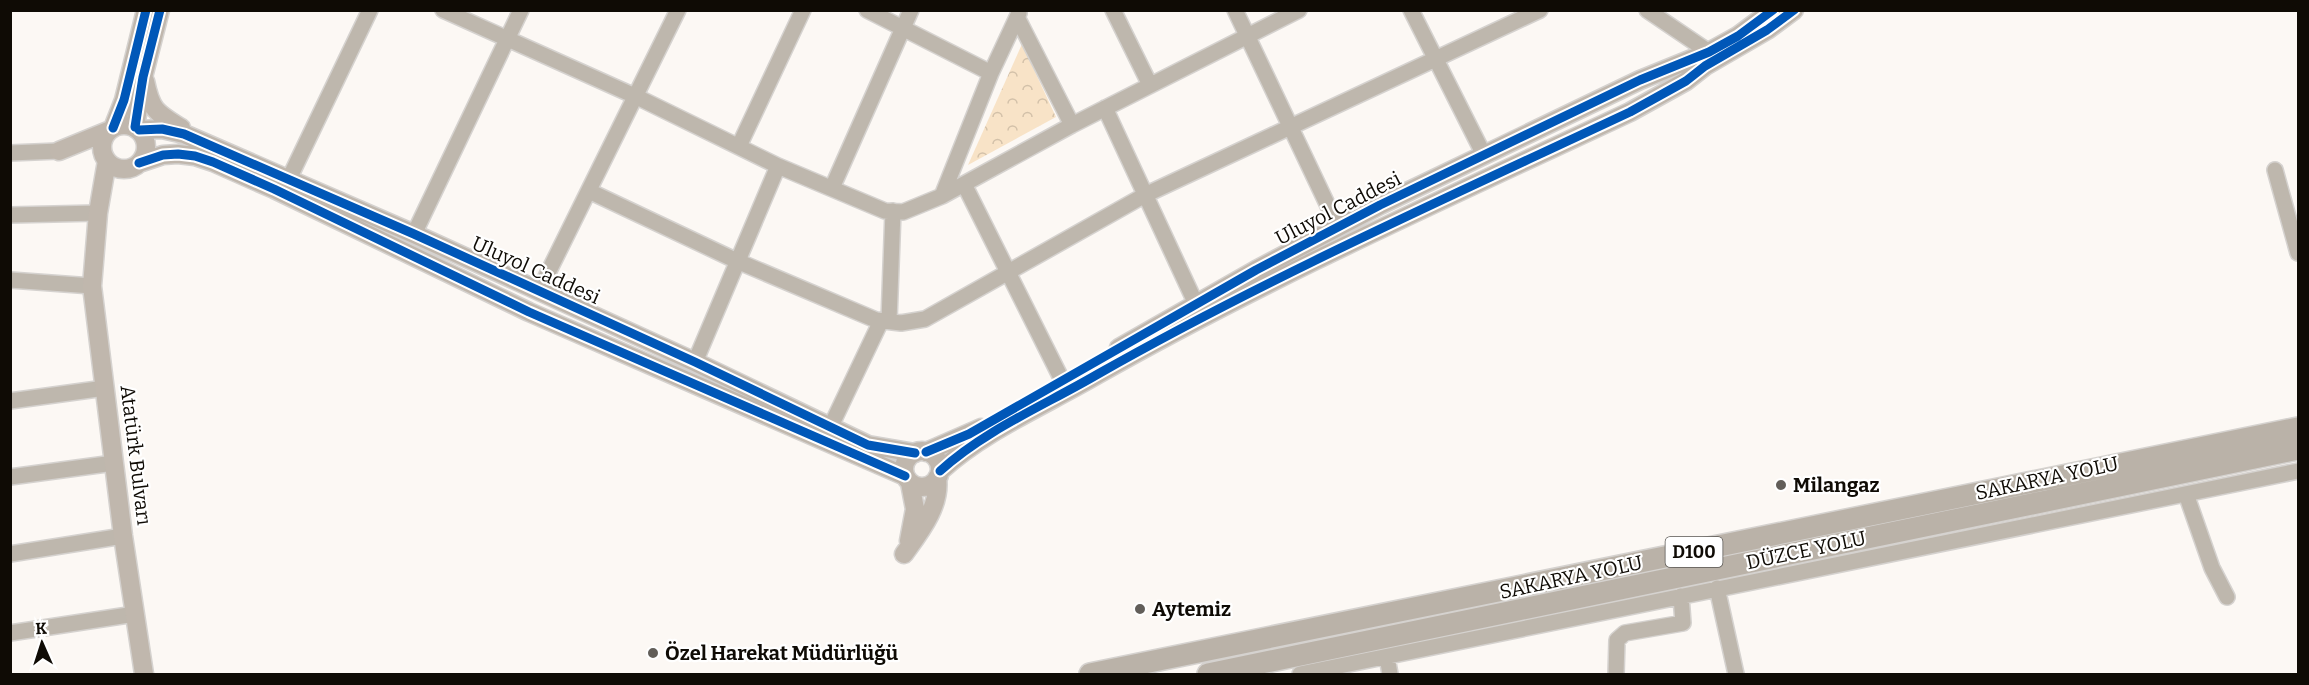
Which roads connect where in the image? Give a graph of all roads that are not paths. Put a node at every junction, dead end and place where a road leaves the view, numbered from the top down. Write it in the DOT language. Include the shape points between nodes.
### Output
graph roads {
  1 [pos="146,10"];
  2 [pos="160,10"];
  3 [pos="370,10"];
  4 [pos="443,10"];
  5 [pos="521,10"];
  6 [pos="678,10"];
  7 [pos="803,10"];
  8 [pos="867,10"];
  9 [pos="911,10"];
  10 [pos="1113,10"];
  11 [pos="1235,10"];
  12 [pos="1299,10"];
  13 [pos="1410,10"];
  14 [pos="1540,10"];
  15 [pos="1647,10"];
  16 [pos="1773,10"];
  17 [pos="1794,10"];
  18 [pos="1019,15"];
  19 [pos="903,27"];
  20 [pos="1248,35"];
  21 [pos="508,40"];
  22 [pos="1731,51"];
  23 [pos="1709,52"];
  24 [pos="1436,61"];
  25 [pos="145,68"];
  26 [pos="992,73"];
  27 [pos="1150,85"];
  28 [pos="637,97"];
  29 [pos="1105,108"];
  30 [pos="1072,124"];
  31 [pos="1292,127"];
  32 [pos="110,129"];
  33 [pos="137,129"];
  34 [pos="197,140"];
  35 [pos="738,146"];
  36 [pos="59,151"];
  37 [pos="10,153"];
  38 [pos="1484,155"];
  39 [pos="106,160"];
  40 [pos="131,166"];
  41 [pos="778,166"];
  42 [pos="2275,170"];
  43 [pos="288,181"];
  44 [pos="964,184"];
  45 [pos="832,188"];
  46 [pos="590,191"];
  47 [pos="1145,195"];
  48 [pos="942,196"];
  49 [pos="893,211"];
  50 [pos="98,213"];
  51 [pos="10,215"];
  52 [pos="1338,227"];
  53 [pos="414,234"];
  54 [pos="96,240"];
  55 [pos="2298,253"];
  56 [pos="737,261"];
  57 [pos="1008,274"];
  58 [pos="10,280"];
  59 [pos="92,286"];
  60 [pos="539,291"];
  61 [pos="1196,304"];
  62 [pos="885,321"];
  63 [pos="695,362"];
  64 [pos="1063,382"];
  65 [pos="105,388"];
  66 [pos="10,401"];
  67 [pos="830,428"];
  68 [pos="2298,428"];
  69 [pos="2298,449"];
  70 [pos="920,453"];
  71 [pos="114,463"];
  72 [pos="2298,471"];
  73 [pos="939,475"];
  74 [pos="10,477"];
  75 [pos="908,479"];
  76 [pos="2186,494"];
  77 [pos="123,536"];
  78 [pos="10,554"];
  79 [pos="1717,588"];
  80 [pos="1681,596"];
  81 [pos="2227,597"];
  82 [pos="135,614"];
  83 [pos="10,633"];
  84 [pos="1388,657"];
  85 [pos="144,675"];
  86 [pos="1090,675"];
  87 [pos="1208,675"];
  88 [pos="1300,675"];
  89 [pos="1390,675"];
  90 [pos="1616,675"];
  91 [pos="1736,675"];
  1 -- 32 [label="main road" via="124,100"];
  2 -- 25 [label="main road"];
  3 -- 43 [label="street"];
  4 -- 21 [label="street"];
  5 -- 21 [label="street"];
  6 -- 28 [label="street"];
  7 -- 35 [label="street"];
  8 -- 19 [label="street"];
  9 -- 19 [label="street"];
  10 -- 27 [label="street"];
  11 -- 20 [label="street"];
  12 -- 20 [label="street"];
  13 -- 24 [label="street"];
  14 -- 24 [label="street"];
  15 -- 23 [label="street"];
  16 -- 23 [label="main road, Uluyol Caddesi"];
  17 -- 22 [label="main road, Uluyol Caddesi"];
  18 -- 26 [label="street"];
  18 -- 30 [label="street"];
  19 -- 26 [label="street"];
  19 -- 45 [label="street"];
  20 -- 27 [label="street"];
  20 -- 31 [label="street"];
  21 -- 28 [label="street"];
  21 -- 53 [label="street"];
  22 -- 23 [label="street"];
  22 -- 73 [label="main road, Uluyol Caddesi" via="1629,112 1214,310 1003,427 960,453"];
  23 -- 38 [label="main road, Uluyol Caddesi" via="1640,80"];
  24 -- 31 [label="street"];
  24 -- 38 [label="street"];
  25 -- 33 [label="main road"];
  25 -- 34 [label="main road" via="151,103 162,117"];
  26 -- 48 [label="street"];
  27 -- 29 [label="street"];
  28 -- 35 [label="street"];
  28 -- 46 [label="street"];
  29 -- 30 [label="street"];
  29 -- 47 [label="street"];
  30 -- 44 [label="street"];
  31 -- 47 [label="street"];
  31 -- 52 [label="street"];
  32 -- 33 [label="main road" via="125,124"];
  32 -- 36 [label="main road"];
  32 -- 39 [label="main road" via="102,140"];
  33 -- 34 [label="main road, Uluyol Caddesi" via="162,129"];
  33 -- 40 [label="main road" via="143,135 146,150"];
  34 -- 43 [label="main road, Uluyol Caddesi"];
  35 -- 41 [label="street"];
  36 -- 37 [label="street"];
  36 -- 39 [label="main road" via="84,152"];
  38 -- 52 [label="main road, Uluyol Caddesi"];
  39 -- 40 [label="main road" via="117,168"];
  39 -- 50 [label="main road"];
  40 -- 54 [label="main road" via="113,190"];
  40 -- 75 [label="main road, Uluyol Caddesi" via="178,154 213,162 529,312"];
  41 -- 45 [label="street"];
  41 -- 56 [label="street"];
  42 -- 55 [label="street"];
  43 -- 53 [label="main road, Uluyol Caddesi"];
  44 -- 48 [label="street"];
  44 -- 57 [label="street"];
  45 -- 49 [label="street"];
  46 -- 56 [label="street"];
  46 -- 60 [label="street"];
  47 -- 57 [label="street"];
  47 -- 61 [label="street"];
  48 -- 49 [label="street" via="903,212"];
  49 -- 62 [label="street"];
  50 -- 51 [label="street"];
  50 -- 54 [label="main road"];
  52 -- 61 [label="main road, Uluyol Caddesi"];
  53 -- 60 [label="main road, Uluyol Caddesi"];
  54 -- 59 [label="main road, Atatürk Bulvarı"];
  56 -- 62 [label="street"];
  56 -- 63 [label="street"];
  57 -- 62 [label="street" via="925,319"];
  57 -- 64 [label="street"];
  58 -- 59 [label="street"];
  59 -- 65 [label="main road, Atatürk Bulvarı"];
  60 -- 63 [label="main road, Uluyol Caddesi"];
  61 -- 64 [label="main road, Uluyol Caddesi"];
  62 -- 67 [label="street"];
  63 -- 67 [label="main road, Uluyol Caddesi"];
  64 -- 70 [label="main road, Uluyol Caddesi" via="969,434"];
  65 -- 66 [label="street"];
  65 -- 71 [label="main road, Atatürk Bulvarı"];
  67 -- 70 [label="main road, Uluyol Caddesi" via="868,445"];
  68 -- 86 [label="highway, SAKARYA YOLU / D100"];
  69 -- 87 [label="highway, DÜZCE YOLU / D100"];
  70 -- 73 [label="main road" via="935,457"];
  70 -- 75 [label="main road" via="905,463"];
  71 -- 74 [label="street"];
  71 -- 77 [label="main road, Atatürk Bulvarı"];
  72 -- 76 [label="street"];
  73 -- 75 [label="main road" via="925,487"];
  73 -- 75 [label="main road" via="936,499 904,555 915,509"];
  76 -- 79 [label="street"];
  76 -- 81 [label="street" via="2212,568"];
  77 -- 78 [label="street"];
  77 -- 82 [label="main road, Atatürk Bulvarı"];
  79 -- 80 [label="street"];
  79 -- 91 [label="street"];
  80 -- 84 [label="street"];
  80 -- 90 [label="street" via="1683,623 1625,633 1617,640"];
  82 -- 83 [label="street"];
  82 -- 85 [label="main road, Atatürk Bulvarı"];
  84 -- 88 [label="street"];
  84 -- 89 [label="street"];
}
